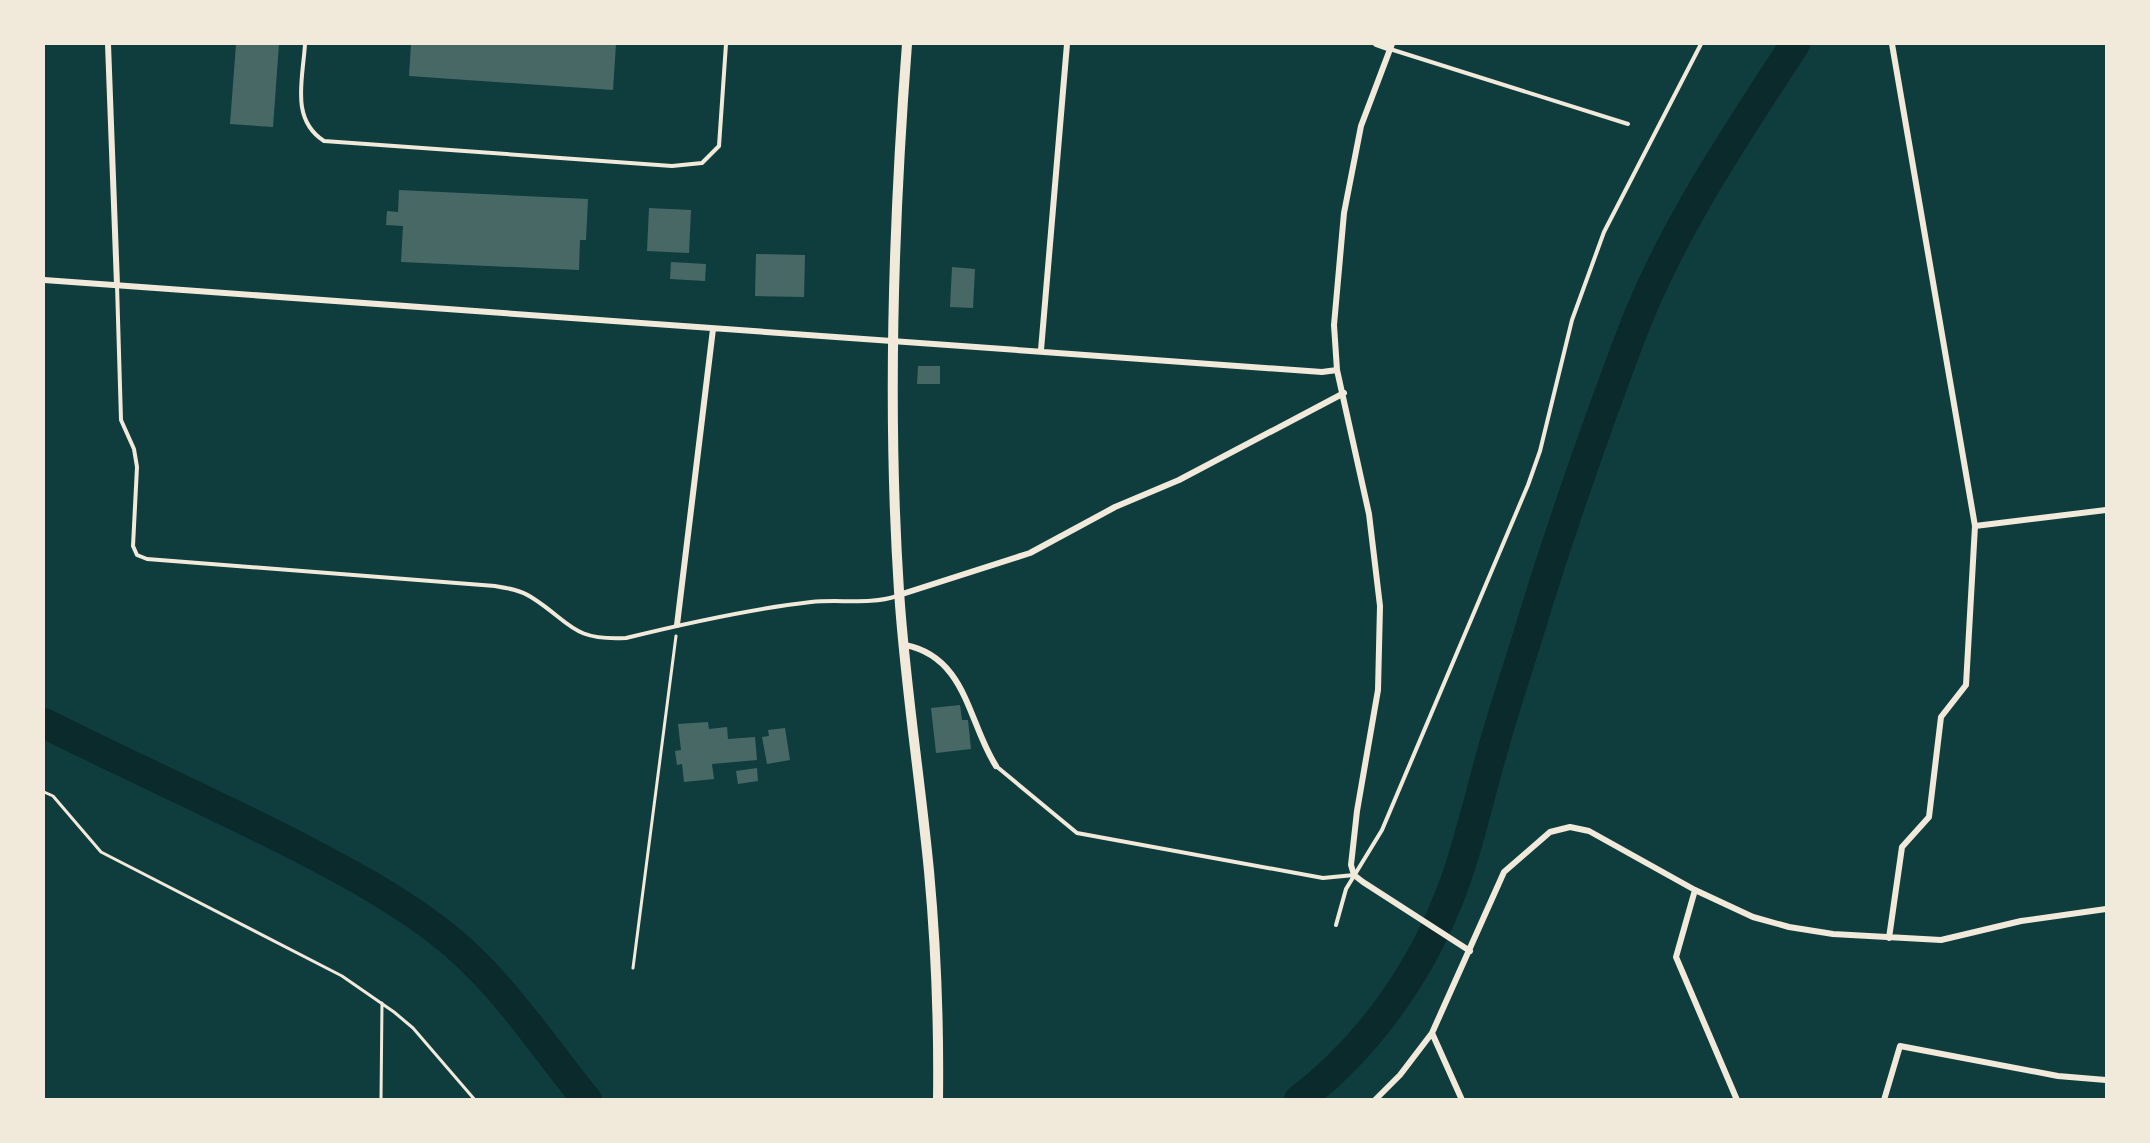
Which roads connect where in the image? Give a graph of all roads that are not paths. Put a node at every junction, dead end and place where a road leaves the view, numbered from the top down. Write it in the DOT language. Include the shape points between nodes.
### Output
graph roads {
  1 [pos="108,44"];
  2 [pos="305,44"];
  3 [pos="726,44"];
  4 [pos="906,44"];
  5 [pos="1067,44"];
  6 [pos="1376,44"];
  7 [pos="1701,44"];
  8 [pos="1892,44"];
  9 [pos="1391,46"];
  10 [pos="1628,124"];
  11 [pos="44,280"];
  12 [pos="117,285"];
  13 [pos="713,329"];
  14 [pos="893,342"];
  15 [pos="1041,350"];
  16 [pos="1337,370"];
  17 [pos="1344,393"];
  18 [pos="2106,510"];
  19 [pos="1976,526"];
  20 [pos="899,595"];
  21 [pos="677,625"];
  22 [pos="905,645"];
  23 [pos="996,766"];
  24 [pos="1354,874"];
  25 [pos="1695,890"];
  26 [pos="2106,909"];
  27 [pos="1336,925"];
  28 [pos="1889,938"];
  29 [pos="1470,951"];
  30 [pos="1432,1033"];
  31 [pos="2106,1080"];
  32 [pos="938,1100"];
  33 [pos="1375,1100"];
  34 [pos="1462,1100"];
  35 [pos="1737,1100"];
  36 [pos="1884,1100"];
  1 -- 12 [label="street"];
  2 -- 3 [label="lane" via="301,110 312,133 324,141 672,166 702,163 719,146"];
  4 -- 14 [label="main road"];
  5 -- 15 [label="street"];
  6 -- 9 [label="street"];
  7 -- 24 [label="lane" via="1604,232 1572,320 1540,451 1528,484 1382,830"];
  8 -- 19 [label="street"];
  9 -- 10 [label="lane"];
  9 -- 16 [label="street" via="1361,126 1344,213 1334,325"];
  11 -- 12 [label="street"];
  12 -- 13 [label="street"];
  12 -- 21 [label="lane" via="120,407 136,457 132,534 137,555 147,559 495,586 531,597 568,627 607,639"];
  13 -- 14 [label="street"];
  13 -- 21 [label="street"];
  14 -- 15 [label="street"];
  14 -- 20 [label="main road" via="892,483"];
  15 -- 16 [label="street" via="1322,372"];
  16 -- 17 [label="street"];
  17 -- 20 [label="street" via="1029,553"];
  17 -- 24 [label="street" via="1369,514 1380,606 1378,690 1357,811 1351,866"];
  18 -- 19 [label="street"];
  19 -- 28 [label="street" via="1966,685 1941,717 1929,817 1902,847"];
  20 -- 21 [label="lane" via="877,601 811,602"];
  20 -- 22 [label="main road"];
  22 -- 23 [label="street" via="929,653 958,682"];
  22 -- 32 [label="main road" via="929,873"];
  23 -- 24 [label="lane" via="1077,833 1323,878"];
  24 -- 27 [label="lane"];
  24 -- 29 [label="street"];
  25 -- 28 [label="street" via="1753,917 1789,927"];
  25 -- 29 [label="street" via="1589,831 1570,827 1550,832 1504,872"];
  25 -- 35 [label="street" via="1676,957"];
  26 -- 28 [label="street" via="2021,921 1941,940"];
  29 -- 30 [label="street"];
  30 -- 33 [label="street"];
  30 -- 34 [label="street"];
  31 -- 36 [label="street" via="2058,1076 1900,1046"];
}
